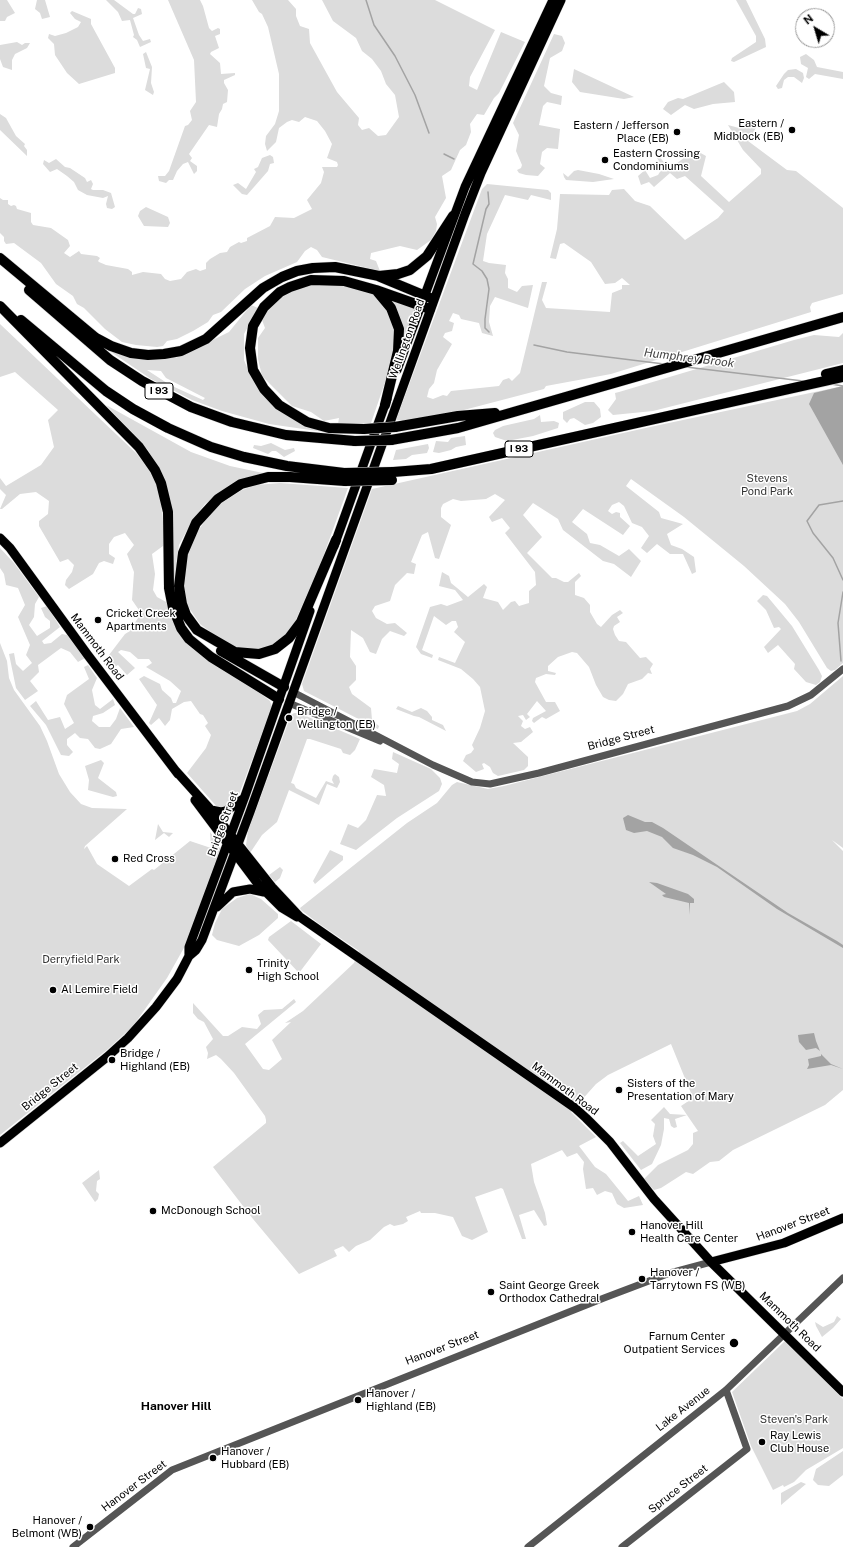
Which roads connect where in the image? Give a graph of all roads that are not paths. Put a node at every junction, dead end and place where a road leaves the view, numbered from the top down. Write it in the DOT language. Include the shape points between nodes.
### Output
graph roads {
  1 [pos="553,0"];
  2 [pos="561,0"];
  3 [pos="453,216"];
  4 [pos="0,258"];
  5 [pos="0,264"];
  6 [pos="379,276"];
  7 [pos="376,290"];
  8 [pos="0,302"];
  9 [pos="427,302"];
  10 [pos="0,306"];
  11 [pos="840,317"];
  12 [pos="843,370"];
  13 [pos="843,377"];
  14 [pos="783,389"];
  15 [pos="385,405"];
  16 [pos="519,411"];
  17 [pos="345,477"];
  18 [pos="0,538"];
  19 [pos="336,540"];
  20 [pos="197,630"];
  21 [pos="843,669"];
  22 [pos="288,690"];
  23 [pos="279,698"];
  24 [pos="289,703"];
  25 [pos="400,749"];
  26 [pos="175,770"];
  27 [pos="245,796"];
  28 [pos="210,810"];
  29 [pos="231,835"];
  30 [pos="238,844"];
  31 [pos="227,845"];
  32 [pos="234,854"];
  33 [pos="265,892"];
  34 [pos="214,911"];
  35 [pos="300,917"];
  36 [pos="189,956"];
  37 [pos="0,1142"];
  38 [pos="843,1218"];
  39 [pos="711,1262"];
  40 [pos="843,1278"];
  41 [pos="785,1333"];
  42 [pos="726,1390"];
  43 [pos="843,1392"];
  44 [pos="73,1547"];
  45 [pos="528,1547"];
  46 [pos="622,1547"];
  1 -- 3 [label="main road, Wellington Road"];
  2 -- 9 [label="main road, Wellington Road" via="479,179"];
  3 -- 6 [label="highway" via="431,252 419,264 398,274"];
  3 -- 9 [label="main road, Wellington Road"];
  4 -- 6 [label="highway" via="96,338 121,350 148,355 181,351 206,340 262,288 297,271 335,268"];
  5 -- 16 [label="highway, I 93, bridge" via="92,346 128,372 171,397 215,416 254,428 303,438 391,440 458,428"];
  6 -- 9 [label="highway"];
  7 -- 9 [label="highway"];
  7 -- 15 [label="highway" via="391,308 399,328 398,350"];
  7 -- 16 [label="highway, bridge" via="333,280 311,280 290,286 264,307 253,326 250,342 251,360 258,380 279,405 297,417 318,425 340,429 395,427 458,416"];
  8 -- 17 [label="highway, I 93" via="106,391 132,409 168,428 211,447 244,457"];
  9 -- 15 [label="main road, Wellington Road"];
  9 -- 22 [label="main road, Wellington Road"];
  10 -- 23 [label="highway" via="139,447 155,470 168,512 170,588 173,608 181,628 211,657"];
  11 -- 16 [label="highway, I 93"];
  12 -- 14 [label="highway" via="800,381"];
  13 -- 14 [label="highway, I 93"];
  14 -- 17 [label="highway, I 93, bridge" via="431,469 392,476"];
  15 -- 19 [label="main road, Wellington Road"];
  17 -- 20 [label="highway" via="268,477 246,482 231,489 210,506 190,533 180,564 179,586 182,604"];
  18 -- 26 [label="main road, Mammoth Road"];
  19 -- 20 [label="highway" via="300,622 294,632 279,646 260,654 235,652"];
  19 -- 22 [label="main road, Wellington Road"];
  20 -- 22 [label="highway" via="212,645 234,660"];
  21 -- 25 [label="street, Bridge Street" via="812,695 788,706 501,782 472,782"];
  22 -- 23 [label="main road, Bridge Street"];
  22 -- 24 [label="main road, Bridge Street"];
  22 -- 25 [label="street, Bridge Street"];
  23 -- 24 [label="main road, Bridge Street"];
  23 -- 27 [label="main road, Bridge Street"];
  24 -- 25 [label="street, Bridge Street"];
  24 -- 30 [label="main road, Bridge Street"];
  26 -- 28 [label="main road, Mammoth Road"];
  26 -- 31 [label="main road, Mammoth Road"];
  27 -- 28 [label="main road" via="226,811"];
  27 -- 29 [label="main road, Bridge Street"];
  28 -- 29 [label="main road, Mammoth Road"];
  29 -- 30 [label="main road, Mammoth Road"];
  29 -- 31 [label="main road, Bridge Street"];
  30 -- 31 [label="main road"];
  30 -- 32 [label="main road, Bridge Street"];
  30 -- 35 [label="main road, Mammoth Road"];
  31 -- 32 [label="main road, Mammoth Road"];
  31 -- 36 [label="main road, Bridge Street" via="189,947"];
  32 -- 33 [label="main road, Mammoth Road"];
  32 -- 34 [label="main road, Bridge Street"];
  33 -- 34 [label="main road" via="254,889 233,892"];
  33 -- 35 [label="main road, Mammoth Road" via="289,912"];
  34 -- 36 [label="main road, Bridge Street" via="202,940"];
  35 -- 39 [label="main road, Mammoth Road" via="575,1108 610,1142 654,1199"];
  36 -- 37 [label="main road, Bridge Street" via="177,979 128,1038"];
  38 -- 39 [label="main road, Hanover Street" via="784,1243"];
  39 -- 41 [label="main road, Mammoth Road"];
  39 -- 44 [label="street, Hanover Street" via="670,1273 596,1300 172,1470"];
  40 -- 41 [label="street, Lake Avenue"];
  41 -- 42 [label="street, Lake Avenue"];
  41 -- 43 [label="main road, Mammoth Road"];
  42 -- 45 [label="street, Lake Avenue"];
  42 -- 46 [label="street, Spruce Street" via="747,1449"];
}
